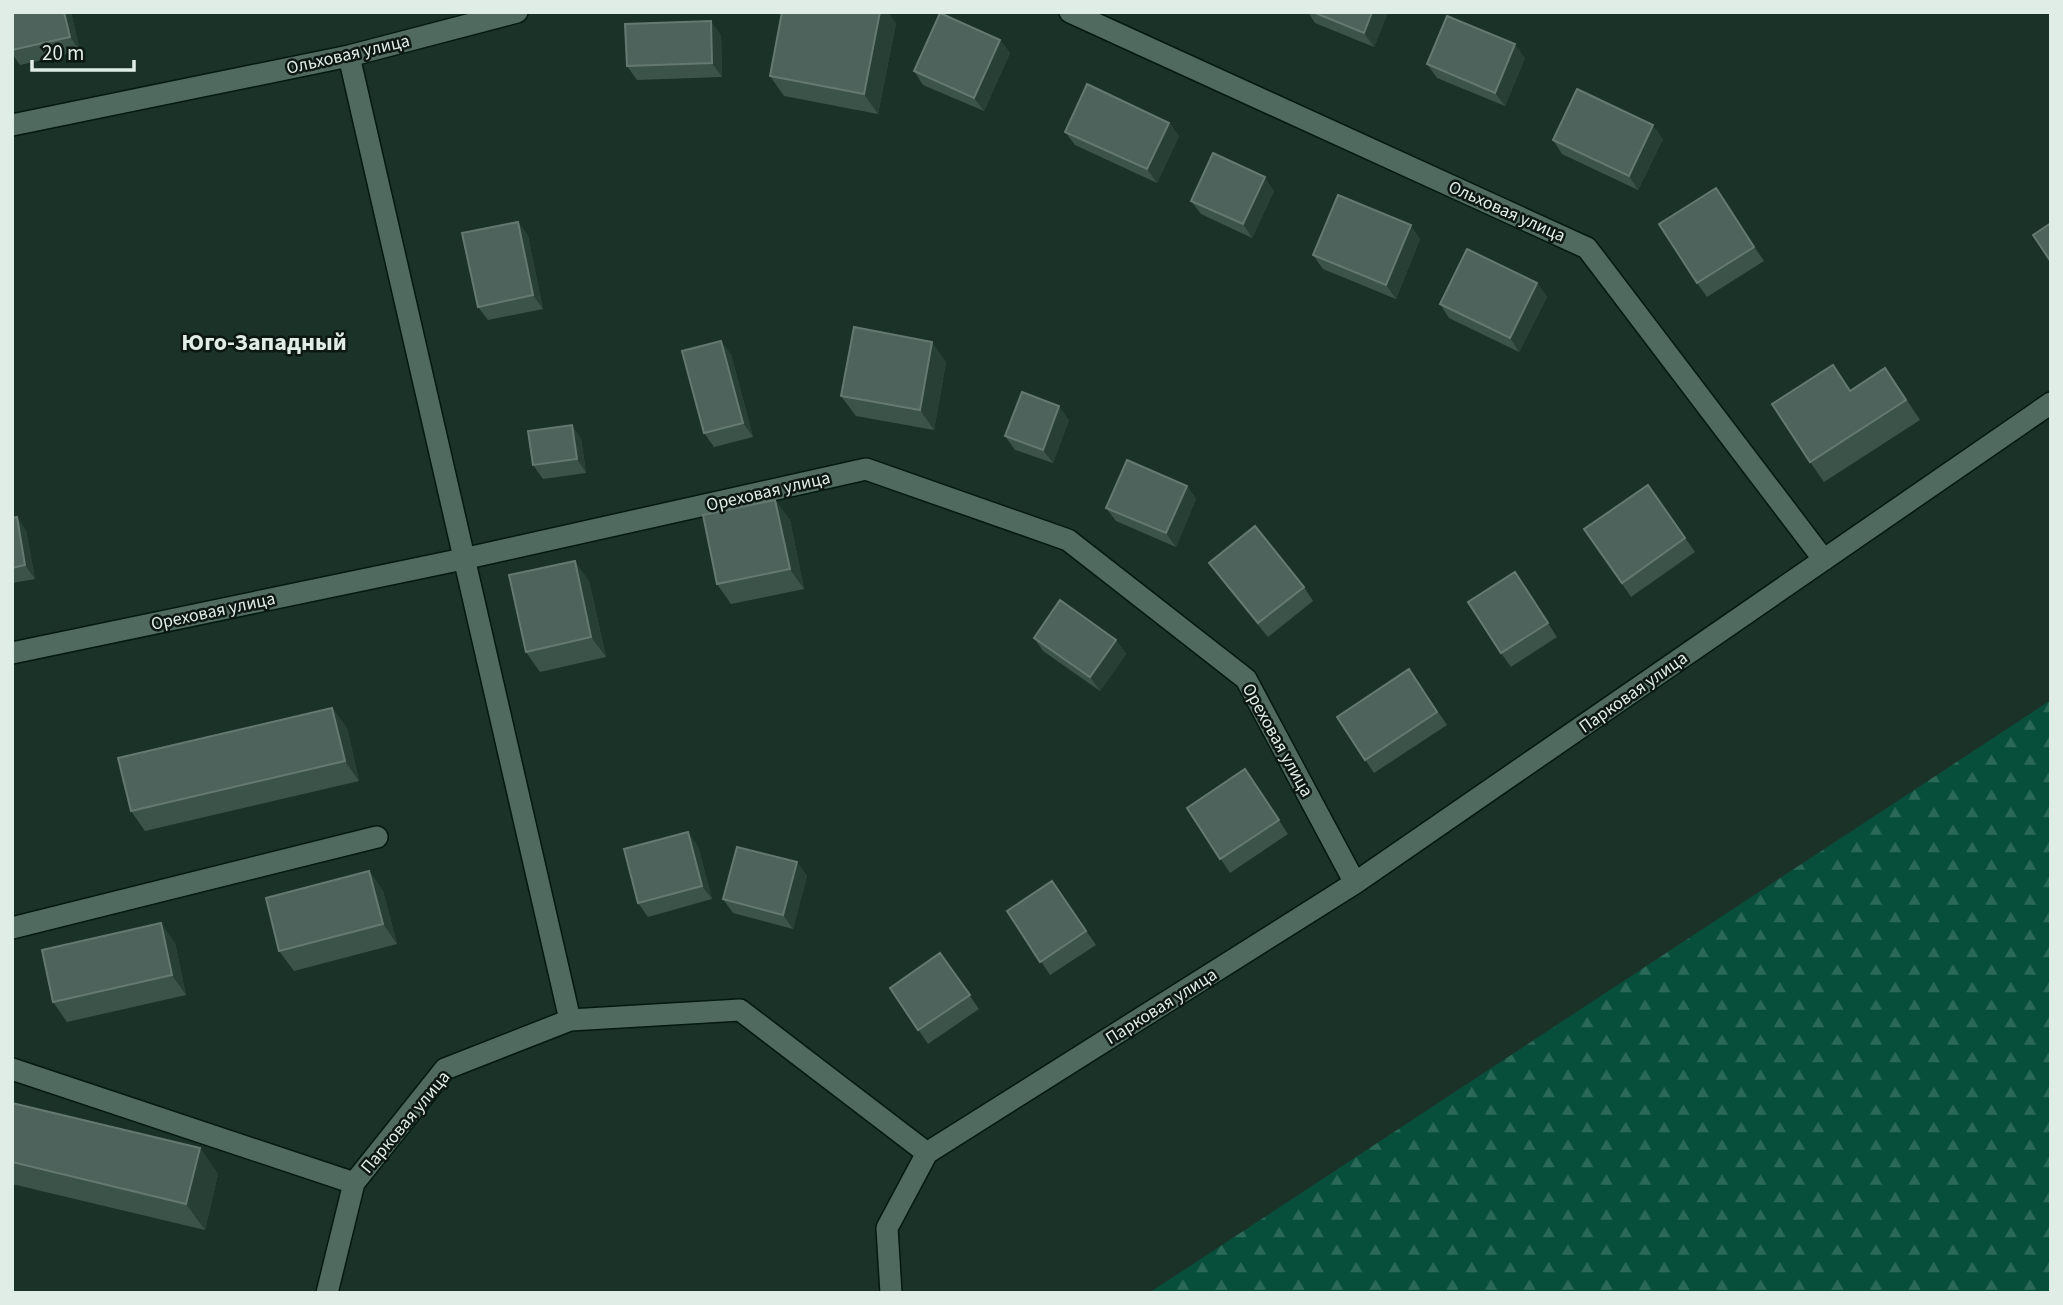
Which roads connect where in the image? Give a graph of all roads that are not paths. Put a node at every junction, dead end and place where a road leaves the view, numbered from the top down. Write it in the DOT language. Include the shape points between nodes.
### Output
graph roads {
  1 [pos="517,12"];
  2 [pos="1070,12"];
  3 [pos="349,56"];
  4 [pos="12,125"];
  5 [pos="2051,403"];
  6 [pos="463,559"];
  7 [pos="1824,560"];
  8 [pos="12,653"];
  9 [pos="377,837"];
  10 [pos="1355,883"];
  11 [pos="12,928"];
  12 [pos="570,1020"];
  13 [pos="12,1069"];
  14 [pos="928,1153"];
  15 [pos="354,1183"];
  16 [pos="327,1293"];
  17 [pos="891,1293"];
  1 -- 3 [label="street, Ольховая улица"];
  2 -- 7 [label="street, Ольховая улица" via="1587,248"];
  3 -- 4 [label="street, Ольховая улица"];
  3 -- 6 [label="street"];
  5 -- 7 [label="street, Парковая улица"];
  6 -- 8 [label="street, Ореховая улица"];
  6 -- 10 [label="street, Ореховая улица" via="866,469 1068,540 1246,679"];
  6 -- 12 [label="street"];
  7 -- 10 [label="street, Парковая улица"];
  9 -- 11 [label="street"];
  10 -- 14 [label="street, Парковая улица"];
  12 -- 14 [label="street, Парковая улица" via="740,1010"];
  12 -- 15 [label="street, Парковая улица" via="445,1069"];
  13 -- 15 [label="street"];
  14 -- 17 [label="street" via="887,1228"];
  15 -- 16 [label="street, Парковая улица"];
}
